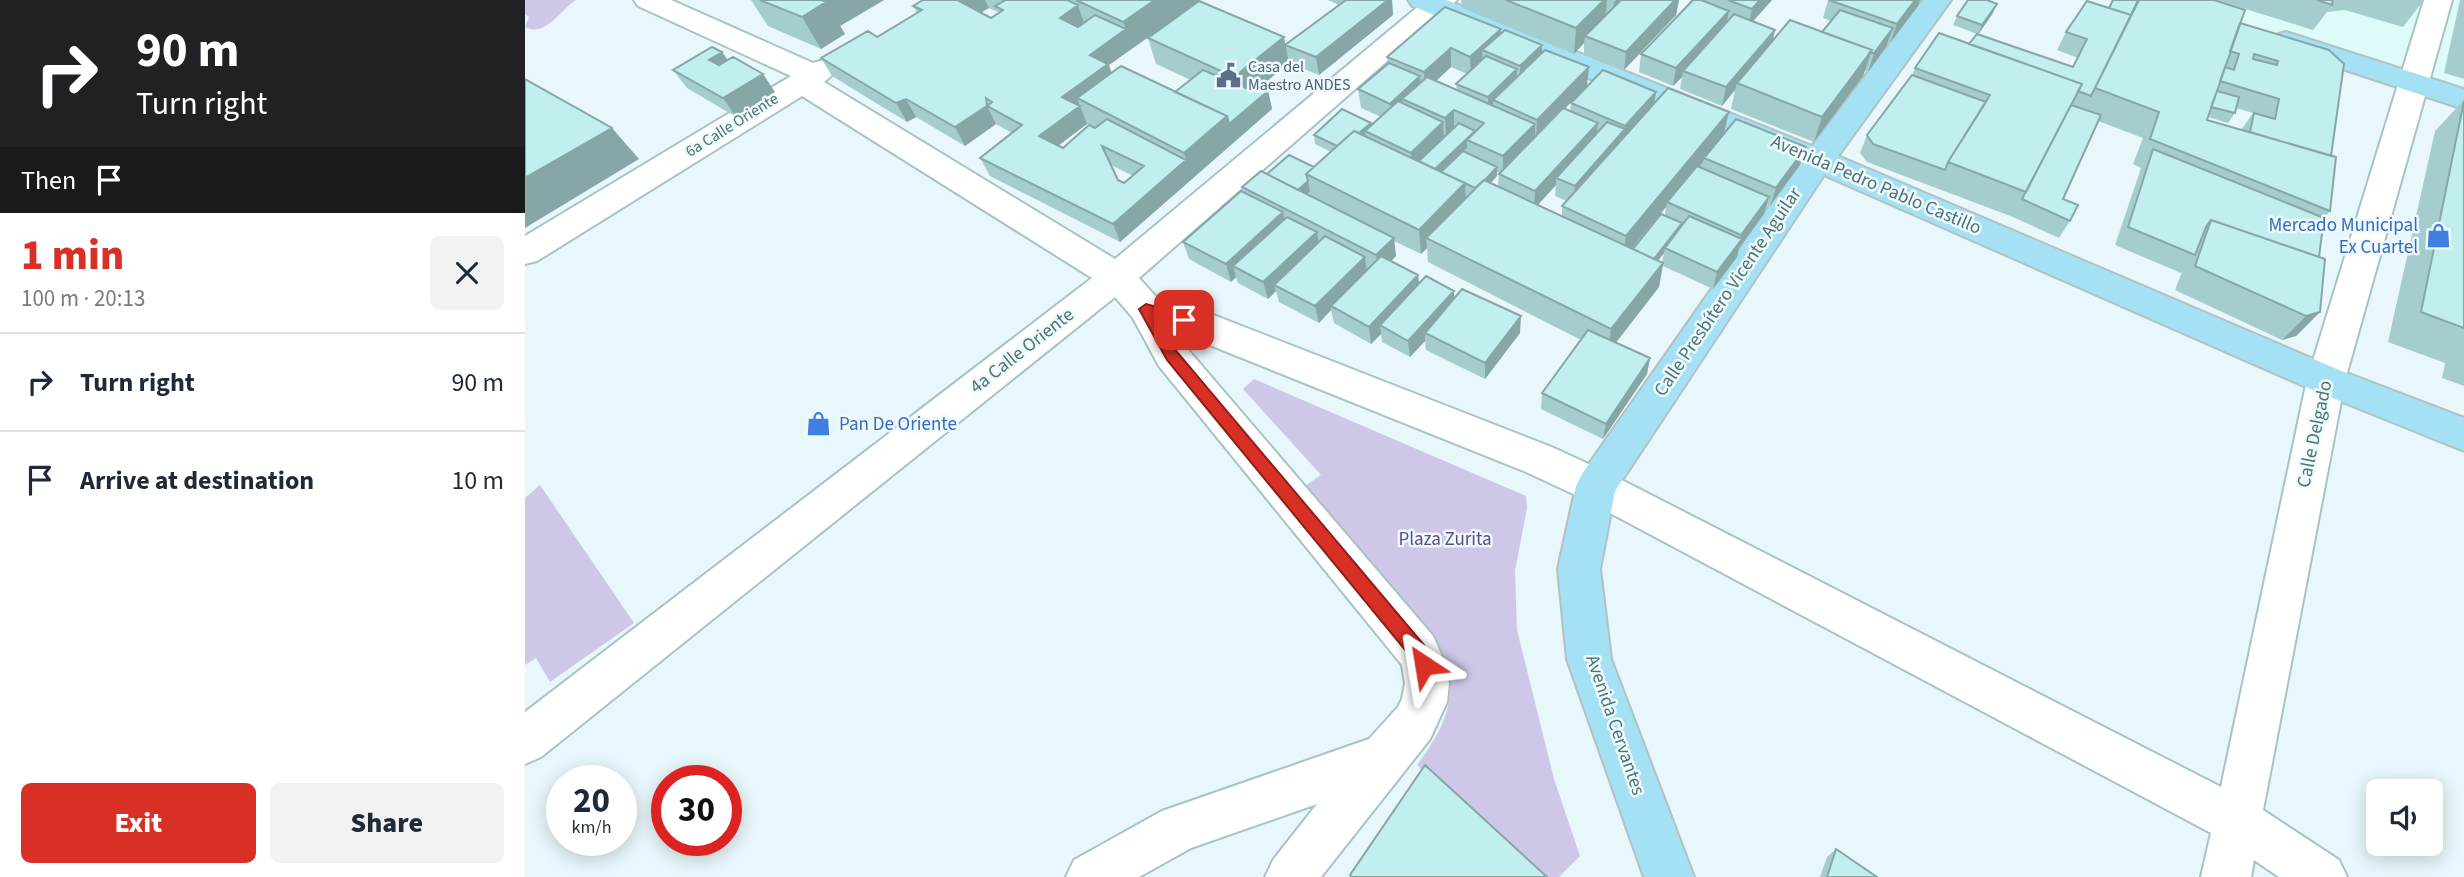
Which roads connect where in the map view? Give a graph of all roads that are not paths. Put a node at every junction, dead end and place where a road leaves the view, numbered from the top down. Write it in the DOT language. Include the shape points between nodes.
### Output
graph roads {
  1 [pos="648,0"];
  2 [pos="1937,0"];
  3 [pos="2438,0"];
  4 [pos="1434,2"];
  5 [pos="2255,31"];
  6 [pos="848,55"];
  7 [pos="808,79"];
  8 [pos="2415,83"];
  9 [pos="2464,99"];
  10 [pos="1818,160"];
  11 [pos="525,252"];
  12 [pos="1117,277"];
  13 [pos="1146,309"];
  14 [pos="2326,380"];
  15 [pos="2464,435"];
  16 [pos="1596,485"];
  17 [pos="525,741"];
  18 [pos="1384,757"];
  19 [pos="2236,820"];
  20 [pos="1091,877"];
  21 [pos="1290,877"];
  22 [pos="1669,877"];
  23 [pos="2226,877"];
  24 [pos="2322,877"];
  1 -- 7 [label="street"];
  2 -- 10 [label="main road, Calle Presbítero Vicente Aguilar"];
  3 -- 8 [label="street, Calle Delgado"];
  4 -- 10 [label="main road, Avenida Pedro Pablo Castillo"];
  4 -- 12 [label="street, 4a Calle Oriente"];
  5 -- 8 [label="main road"];
  6 -- 7 [label="street, 6a Calle Oriente"];
  7 -- 11 [label="street, 6a Calle Oriente"];
  7 -- 12 [label="street"];
  8 -- 9 [label="main road"];
  8 -- 14 [label="street, Calle Delgado"];
  10 -- 14 [label="main road, Avenida Pedro Pablo Castillo"];
  10 -- 16 [label="main road, Calle Presbítero Vicente Aguilar"];
  12 -- 13 [label="street"];
  12 -- 17 [label="street, 4a Calle Oriente"];
  13 -- 16 [label="street" via="1203,326"];
  13 -- 18 [label="street" via="1172,356 1418,651 1426,675 1424,702 1415,723"];
  14 -- 15 [label="main road, Avenida Pedro Pablo Castillo"];
  14 -- 19 [label="street, Calle Delgado"];
  16 -- 19 [label="street"];
  16 -- 22 [label="main road, Avenida Cervantes" via="1579,569 1589,659"];
  18 -- 20 [label="street" via="1179,828"];
  18 -- 21 [label="street"];
  19 -- 23 [label="street, Calle Delgado"];
  19 -- 24 [label="street"];
}
